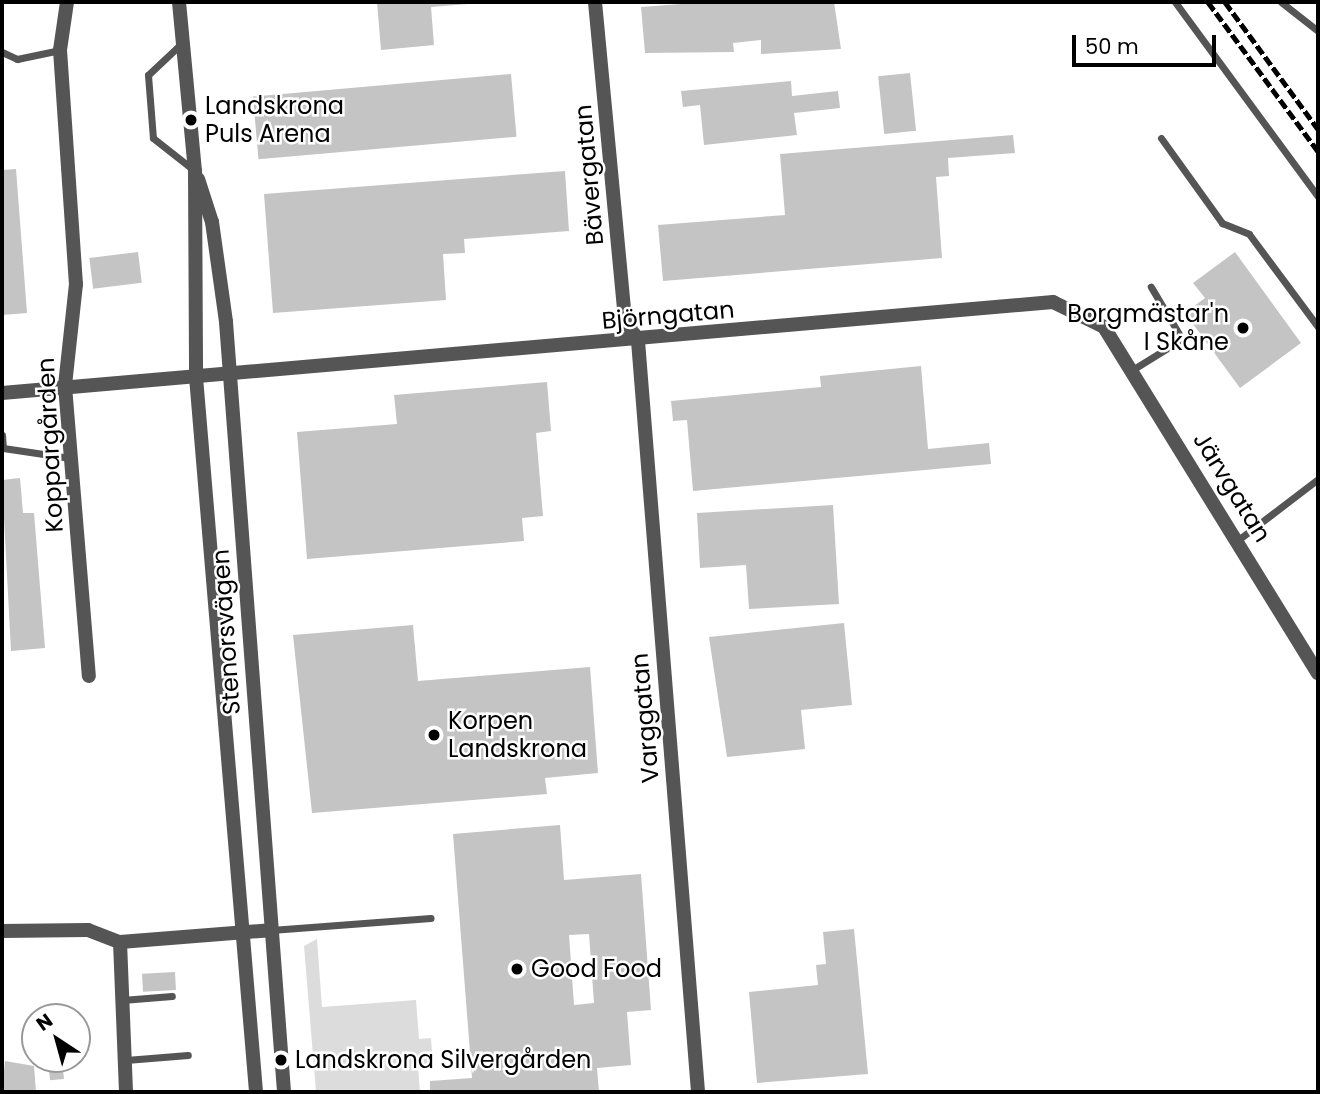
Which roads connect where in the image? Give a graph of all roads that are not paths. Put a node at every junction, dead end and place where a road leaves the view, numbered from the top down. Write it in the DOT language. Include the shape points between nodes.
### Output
graph roads {
  1 [pos="67,2"];
  2 [pos="180,2"];
  3 [pos="595,2"];
  4 [pos="1175,2"];
  5 [pos="1281,2"];
  6 [pos="1318,32"];
  7 [pos="183,42"];
  8 [pos="60,50"];
  9 [pos="2,51"];
  10 [pos="1161,138"];
  11 [pos="195,171"];
  12 [pos="1318,197"];
  13 [pos="1150,287"];
  14 [pos="1104,327"];
  15 [pos="1318,327"];
  16 [pos="638,341"];
  17 [pos="1132,370"];
  18 [pos="229,374"];
  19 [pos="196,377"];
  20 [pos="65,386"];
  21 [pos="2,394"];
  22 [pos="2,435"];
  23 [pos="71,458"];
  24 [pos="1318,479"];
  25 [pos="1238,540"];
  26 [pos="1318,673"];
  27 [pos="89,676"];
  28 [pos="431,918"];
  29 [pos="271,930"];
  30 [pos="2,931"];
  31 [pos="242,933"];
  32 [pos="120,942"];
  33 [pos="172,996"];
  34 [pos="121,1000"];
  35 [pos="188,1055"];
  36 [pos="126,1060"];
  37 [pos="126,1092"];
  38 [pos="256,1092"];
  39 [pos="284,1092"];
  40 [pos="698,1092"];
  1 -- 8 [label="street, Koppargården"];
  2 -- 7 [label="street, Stenorsvägen"];
  3 -- 16 [label="street, Bävergatan" via="625,319"];
  4 -- 12 [label="lane"];
  5 -- 6 [label="lane"];
  7 -- 11 [label="street, Stenorsvägen"];
  7 -- 11 [label="lane" via="148,75 153,138"];
  8 -- 9 [label="lane" via="17,59"];
  8 -- 20 [label="street, Koppargården" via="76,284"];
  10 -- 15 [label="lane" via="1222,223 1249,234"];
  11 -- 18 [label="street, Stenorsvägen" via="212,222"];
  11 -- 19 [label="street, Stenorsvägen"];
  13 -- 17 [label="lane" via="1182,339"];
  14 -- 16 [label="street, Björngatan" via="1053,302"];
  14 -- 17 [label="street, Järvgatan"];
  16 -- 18 [label="street, Björngatan"];
  16 -- 40 [label="street, Varggatan"];
  17 -- 25 [label="street, Järvgatan"];
  18 -- 19 [label="street, Björngatan"];
  18 -- 29 [label="street, Stenorsvägen"];
  19 -- 20 [label="street, Björngatan"];
  19 -- 31 [label="street, Stenorsvägen"];
  20 -- 21 [label="street, Björngatan"];
  20 -- 23 [label="street, Koppargården"];
  22 -- 23 [label="lane" via="3,448"];
  23 -- 27 [label="street, Koppargården"];
  24 -- 25 [label="lane"];
  25 -- 26 [label="street, Järvgatan"];
  28 -- 29 [label="lane"];
  29 -- 31 [label="street"];
  29 -- 39 [label="street, Stenorsvägen"];
  30 -- 32 [label="street" via="88,930"];
  31 -- 32 [label="street"];
  31 -- 38 [label="street, Stenorsvägen"];
  32 -- 34 [label="street"];
  33 -- 34 [label="lane"];
  34 -- 36 [label="street"];
  35 -- 36 [label="lane"];
  36 -- 37 [label="street"];
}
